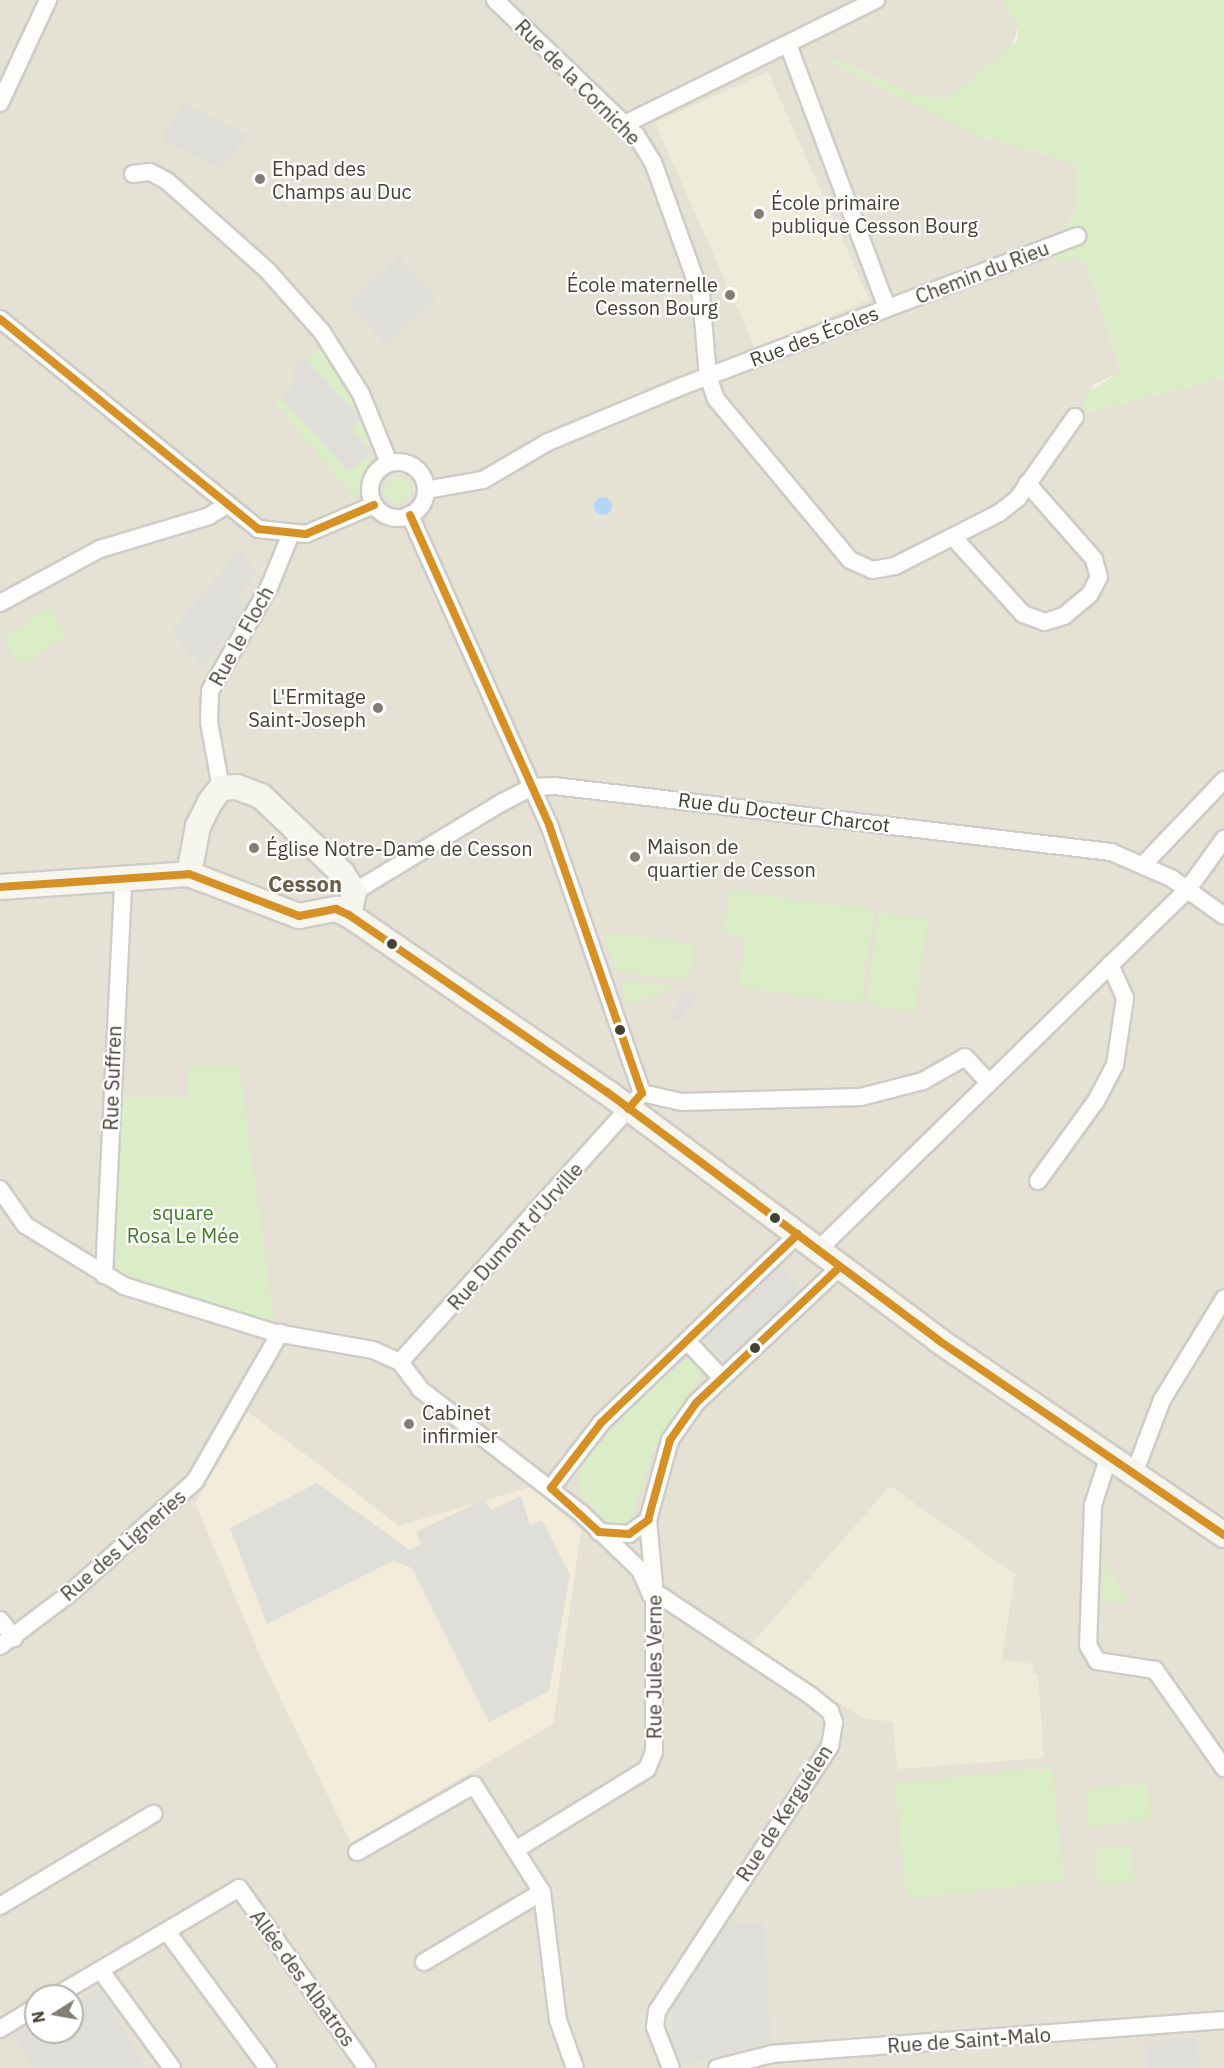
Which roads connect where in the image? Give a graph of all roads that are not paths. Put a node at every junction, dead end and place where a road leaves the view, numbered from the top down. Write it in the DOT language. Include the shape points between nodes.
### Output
graph roads {
  1 [pos="48,0"];
  2 [pos="495,0"];
  3 [pos="875,0"];
  4 [pos="789,46"];
  5 [pos="0,102"];
  6 [pos="625,124"];
  7 [pos="133,174"];
  8 [pos="1077,236"];
  9 [pos="887,308"];
  10 [pos="0,319"];
  11 [pos="708,376"];
  12 [pos="1075,417"];
  13 [pos="388,463"];
  14 [pos="1027,483"];
  15 [pos="426,490"];
  16 [pos="375,505"];
  17 [pos="225,506"];
  18 [pos="410,515"];
  19 [pos="290,536"];
  20 [pos="953,537"];
  21 [pos="0,603"];
  22 [pos="1224,780"];
  23 [pos="533,787"];
  24 [pos="221,788"];
  25 [pos="1224,839"];
  26 [pos="1144,864"];
  27 [pos="189,874"];
  28 [pos="123,881"];
  29 [pos="0,887"];
  30 [pos="1188,889"];
  31 [pos="351,903"];
  32 [pos="1224,916"];
  33 [pos="1110,964"];
  34 [pos="987,1080"];
  35 [pos="635,1101"];
  36 [pos="1038,1181"];
  37 [pos="0,1189"];
  38 [pos="798,1234"];
  39 [pos="818,1250"];
  40 [pos="840,1267"];
  41 [pos="104,1275"];
  42 [pos="1224,1299"];
  43 [pos="280,1333"];
  44 [pos="687,1341"];
  45 [pos="400,1362"];
  46 [pos="720,1376"];
  47 [pos="1109,1456"];
  48 [pos="1134,1474"];
  49 [pos="551,1488"];
  50 [pos="648,1520"];
  51 [pos="599,1532"];
  52 [pos="1224,1535"];
  53 [pos="651,1595"];
  54 [pos="0,1620"];
  55 [pos="7,1642"];
  56 [pos="1224,1767"];
  57 [pos="153,1814"];
  58 [pos="517,1850"];
  59 [pos="357,1852"];
  60 [pos="542,1892"];
  61 [pos="0,1906"];
  62 [pos="168,1933"];
  63 [pos="424,1962"];
  64 [pos="100,1971"];
  65 [pos="77,1984"];
  66 [pos="24,2014"];
  67 [pos="1224,2020"];
  68 [pos="0,2029"];
  69 [pos="172,2068"];
  70 [pos="268,2068"];
  71 [pos="368,2068"];
  72 [pos="575,2068"];
  73 [pos="671,2068"];
  74 [pos="717,2068"];
  1 -- 5 [label="street"];
  2 -- 6 [label="street, Rue de la Corniche"];
  3 -- 4 [label="street"];
  4 -- 6 [label="street"];
  4 -- 9 [label="street, Rue des Écoles"];
  6 -- 11 [label="street, Rue de la Corniche" via="653,162 701,295"];
  7 -- 13 [label="street" via="150,171 167,181 267,270 322,332 361,394"];
  8 -- 9 [label="street, Chemin du Rieu"];
  9 -- 11 [label="street, Rue des Écoles"];
  10 -- 17 [label="street"];
  11 -- 15 [label="street, Rue des Écoles" via="548,442 483,480"];
  11 -- 20 [label="street, Rue de la Corniche" via="716,399 850,561 872,570 895,566"];
  12 -- 14 [label="street, Rue de la Corniche"];
  13 -- 15 [label="street" via="414,467"];
  13 -- 16 [label="street" via="371,481"];
  14 -- 20 [label="street, Rue de la Corniche" via="999,513"];
  14 -- 20 [label="street" via="1094,559 1099,577 1090,594 1064,616 1045,622 1023,614"];
  15 -- 18 [label="street" via="421,505"];
  16 -- 18 [label="street" via="394,518"];
  16 -- 19 [label="street" via="329,528"];
  17 -- 19 [label="street" via="258,529"];
  17 -- 21 [label="street" via="209,516 100,549"];
  18 -- 23 [label="street"];
  19 -- 24 [label="street, Rue le Floch" via="270,585 210,691 209,723"];
  22 -- 26 [label="street"];
  23 -- 26 [label="street, Rue du Docteur Charcot" via="609,790 1111,852"];
  23 -- 31 [label="street"];
  23 -- 35 [label="street"];
  24 -- 27 [label="street" via="198,826"];
  24 -- 31 [label="street" via="237,787 261,796 342,873"];
  25 -- 30 [label="street"];
  26 -- 30 [label="street, Rue du Docteur Charcot"];
  27 -- 28 [label="street"];
  27 -- 31 [label="street" via="298,916"];
  28 -- 29 [label="street"];
  28 -- 41 [label="street, Rue Suffren"];
  30 -- 32 [label="street, Rue du Docteur Charcot"];
  30 -- 33 [label="street"];
  31 -- 35 [label="street"];
  33 -- 34 [label="street"];
  33 -- 36 [label="street" via="1125,998 1115,1065 1096,1101"];
  34 -- 35 [label="street" via="965,1057 923,1081 861,1096"];
  34 -- 39 [label="street"];
  35 -- 38 [label="street"];
  35 -- 45 [label="street, Rue Dumont d'Urville"];
  37 -- 41 [label="street" via="25,1225"];
  38 -- 39 [label="street"];
  38 -- 44 [label="street"];
  39 -- 40 [label="street"];
  40 -- 46 [label="street, Rue Jules Verne"];
  40 -- 47 [label="street"];
  41 -- 43 [label="street"];
  42 -- 48 [label="street" via="1162,1400"];
  43 -- 45 [label="street" via="373,1350"];
  43 -- 55 [label="street, Rue des Ligneries" via="195,1481"];
  44 -- 46 [label="street"];
  44 -- 49 [label="street" via="601,1423"];
  45 -- 49 [label="street" via="420,1389"];
  46 -- 50 [label="street, Rue Jules Verne" via="670,1440"];
  47 -- 48 [label="street"];
  47 -- 56 [label="street" via="1093,1505 1088,1645 1096,1662 1155,1670"];
  48 -- 52 [label="street"];
  49 -- 51 [label="street"];
  50 -- 51 [label="street" via="629,1534"];
  50 -- 53 [label="street, Rue Jules Verne"];
  51 -- 53 [label="street" via="640,1570"];
  53 -- 58 [label="street, Rue Jules Verne" via="654,1752 647,1769"];
  53 -- 73 [label="street, Rue de Kerguélen" via="661,1596 810,1695 830,1711 834,1728 830,1746 657,2011 655,2027"];
  54 -- 55 [label="street"];
  57 -- 61 [label="street"];
  58 -- 59 [label="street" via="474,1785"];
  58 -- 60 [label="street"];
  60 -- 63 [label="street"];
  60 -- 72 [label="street" via="558,2020"];
  62 -- 64 [label="street"];
  62 -- 70 [label="street"];
  62 -- 71 [label="street, Allée des Albatros" via="238,1888"];
  64 -- 65 [label="street"];
  64 -- 69 [label="street"];
  66 -- 68 [label="street"];
  67 -- 74 [label="street, Rue de Saint-Malo" via="772,2054"];
}
